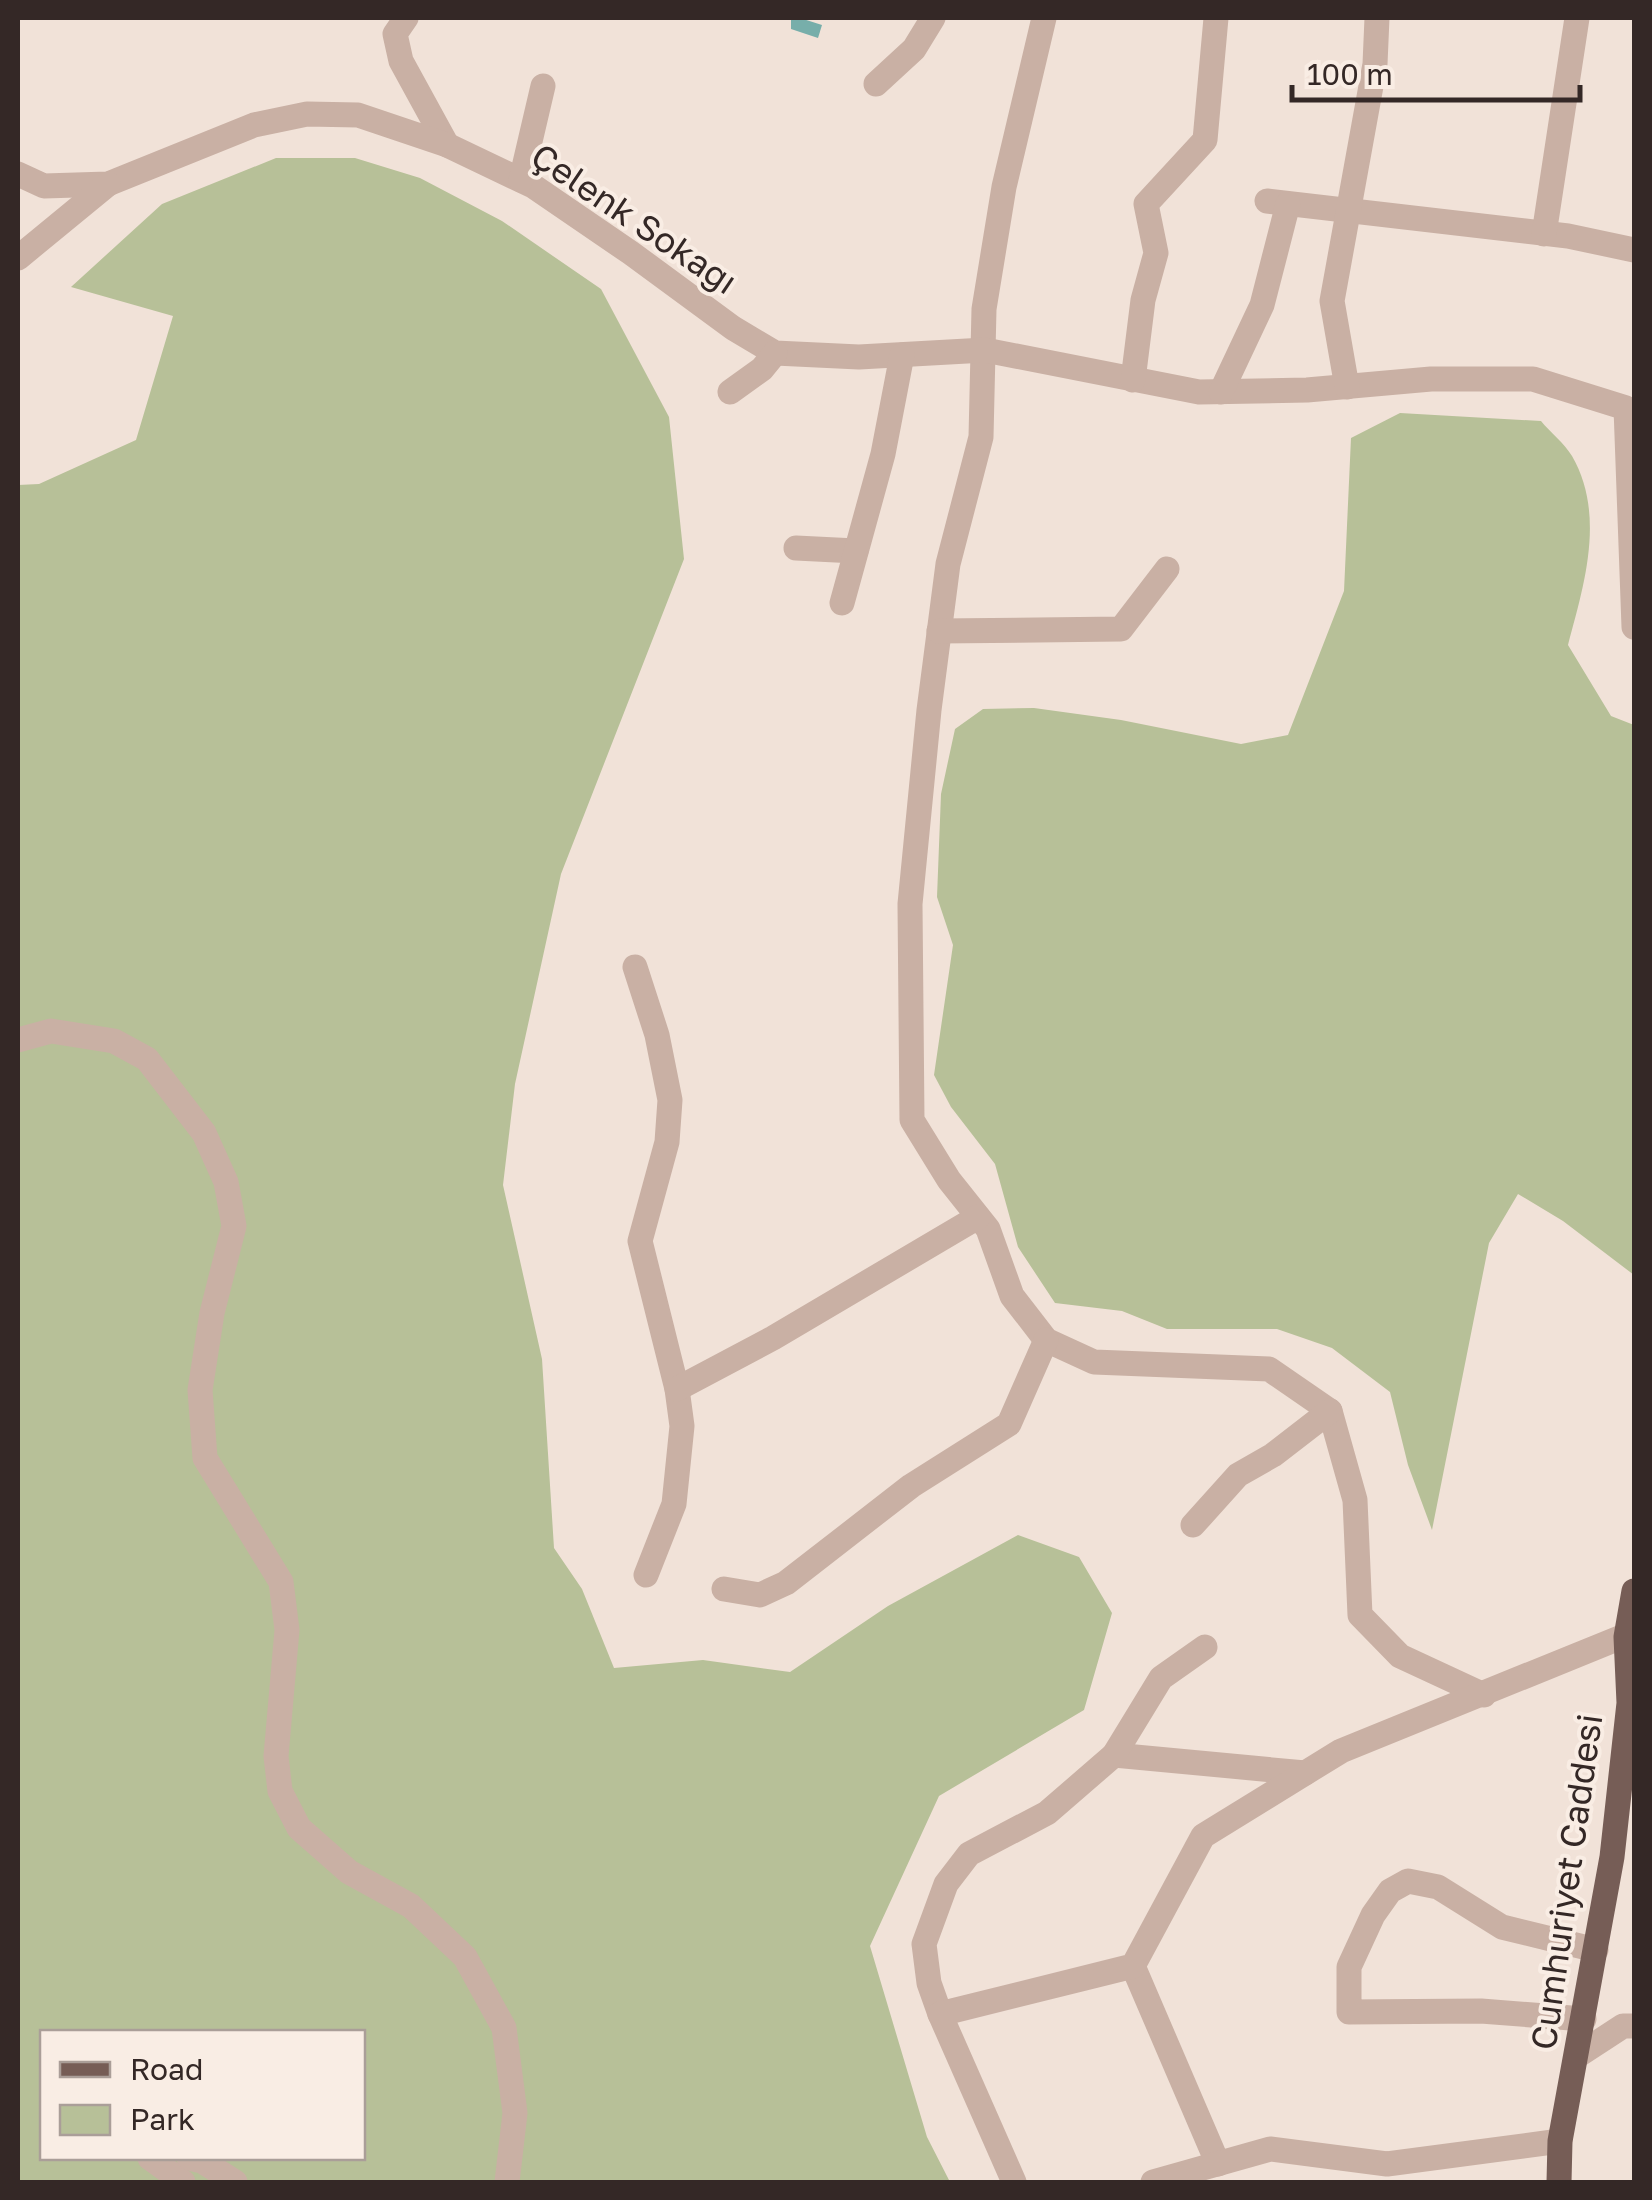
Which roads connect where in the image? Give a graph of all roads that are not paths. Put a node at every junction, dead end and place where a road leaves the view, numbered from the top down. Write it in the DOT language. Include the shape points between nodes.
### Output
graph roads {
  1 [pos="406,18"];
  2 [pos="932,18"];
  3 [pos="1044,18"];
  4 [pos="1216,18"];
  5 [pos="1377,18"];
  6 [pos="1577,18"];
  7 [pos="876,84"];
  8 [pos="544,86"];
  9 [pos="447,145"];
  10 [pos="18,174"];
  11 [pos="521,180"];
  12 [pos="108,184"];
  13 [pos="1350,211"];
  14 [pos="1544,234"];
  15 [pos="1634,250"];
  16 [pos="18,258"];
  17 [pos="984,350"];
  18 [pos="775,352"];
  19 [pos="902,355"];
  20 [pos="1133,380"];
  21 [pos="1347,387"];
  22 [pos="730,392"];
  23 [pos="1221,392"];
  24 [pos="796,548"];
  25 [pos="856,550"];
  26 [pos="1167,569"];
  27 [pos="842,603"];
  28 [pos="1634,628"];
  29 [pos="939,630"];
  30 [pos="635,967"];
  31 [pos="18,1040"];
  32 [pos="978,1217"];
  33 [pos="1046,1340"];
  34 [pos="677,1390"];
  35 [pos="1330,1411"];
  36 [pos="1194,1525"];
  37 [pos="646,1575"];
  38 [pos="724,1590"];
  39 [pos="1634,1592"];
  40 [pos="1630,1634"];
  41 [pos="1205,1647"];
  42 [pos="1484,1696"];
  43 [pos="1114,1755"];
  44 [pos="1305,1773"];
  45 [pos="1623,1857"];
  46 [pos="1596,1950"];
  47 [pos="1133,1966"];
  48 [pos="940,2014"];
  49 [pos="1584,2020"];
  50 [pos="1634,2026"];
  51 [pos="1577,2056"];
  52 [pos="1560,2140"];
  53 [pos="153,2160"];
  54 [pos="198,2160"];
  55 [pos="1218,2164"];
  56 [pos="183,2182"];
  57 [pos="235,2182"];
  58 [pos="507,2182"];
  59 [pos="1014,2182"];
  60 [pos="1153,2182"];
  61 [pos="1559,2182"];
  1 -- 9 [label="street" via="395,34 402,61"];
  2 -- 7 [label="street" via="914,49"];
  3 -- 17 [label="street" via="1004,188 984,309"];
  4 -- 20 [label="street" via="1205,140 1146,204 1156,253"];
  5 -- 13 [label="street"];
  6 -- 14 [label="street"];
  8 -- 11 [label="street"];
  9 -- 11 [label="street, Çelenk Sokağı"];
  9 -- 12 [label="street, Çelenk Sokağı" via="358,115 307,114 254,124"];
  10 -- 12 [label="street, Çelenk Sokağı" via="44,186"];
  11 -- 18 [label="street, Çelenk Sokağı"];
  12 -- 16 [label="street, Çelenk Sokağı"];
  13 -- 14 [label="street"];
  13 -- 21 [label="street" via="1332,302"];
  13 -- 23 [label="street" via="1278,203 1262,304"];
  14 -- 15 [label="street"];
  17 -- 19 [label="street, Çelenk Sokağı"];
  17 -- 20 [label="street, Çelenk Sokağı"];
  17 -- 29 [label="street" via="981,437 948,564"];
  18 -- 19 [label="street, Çelenk Sokağı"];
  18 -- 22 [label="street"];
  19 -- 25 [label="street"];
  20 -- 23 [label="street, Çelenk Sokağı"];
  21 -- 23 [label="street, Çelenk Sokağı"];
  21 -- 28 [label="street, Çelenk Sokağı" via="1533,378 1626,408"];
  24 -- 25 [label="street"];
  25 -- 27 [label="street"];
  26 -- 29 [label="street" via="1120,629"];
  29 -- 32 [label="street" via="910,904 912,1120"];
  30 -- 34 [label="street" via="670,1100 668,1142 640,1241"];
  31 -- 58 [label="street" via="51,1030 114,1042 147,1058 204,1133 226,1182 234,1226 200,1390 205,1458 281,1582 288,1630 276,1756 280,1791 299,1828 349,1872 410,1906 465,1957 504,2028 515,2113"];
  32 -- 33 [label="street" via="1012,1296"];
  32 -- 34 [label="street"];
  33 -- 35 [label="street" via="1094,1362 1268,1369"];
  33 -- 38 [label="street" via="1010,1424 911,1486 786,1583 760,1595"];
  34 -- 37 [label="street" via="682,1426 674,1504"];
  35 -- 36 [label="street" via="1238,1476"];
  35 -- 42 [label="street" via="1355,1500 1360,1615 1400,1656"];
  39 -- 40 [label="main road, Cumhuriyet Caddesi"];
  40 -- 42 [label="street"];
  40 -- 45 [label="main road, Cumhuriyet Caddesi"];
  41 -- 43 [label="street" via="1161,1678"];
  42 -- 44 [label="street" via="1340,1752"];
  43 -- 44 [label="street"];
  43 -- 48 [label="street" via="1047,1813 969,1854 946,1884 924,1944"];
  44 -- 47 [label="street" via="1203,1836"];
  45 -- 46 [label="main road, Cumhuriyet Caddesi"];
  46 -- 49 [label="main road, Cumhuriyet Caddesi"];
  46 -- 49 [label="street" via="1502,1927 1438,1886 1408,1881 1390,1891 1372,1915 1349,1967 1348,2012 1481,2010"];
  47 -- 48 [label="street"];
  47 -- 55 [label="street"];
  48 -- 59 [label="street"];
  49 -- 51 [label="main road, Cumhuriyet Caddesi"];
  50 -- 51 [label="street" via="1623,2026"];
  51 -- 52 [label="main road, Cumhuriyet Caddesi"];
  52 -- 55 [label="street" via="1387,2164 1270,2149"];
  52 -- 61 [label="main road, Cumhuriyet Caddesi"];
  53 -- 56 [label="street"];
  54 -- 57 [label="street"];
  55 -- 60 [label="street"];
}
